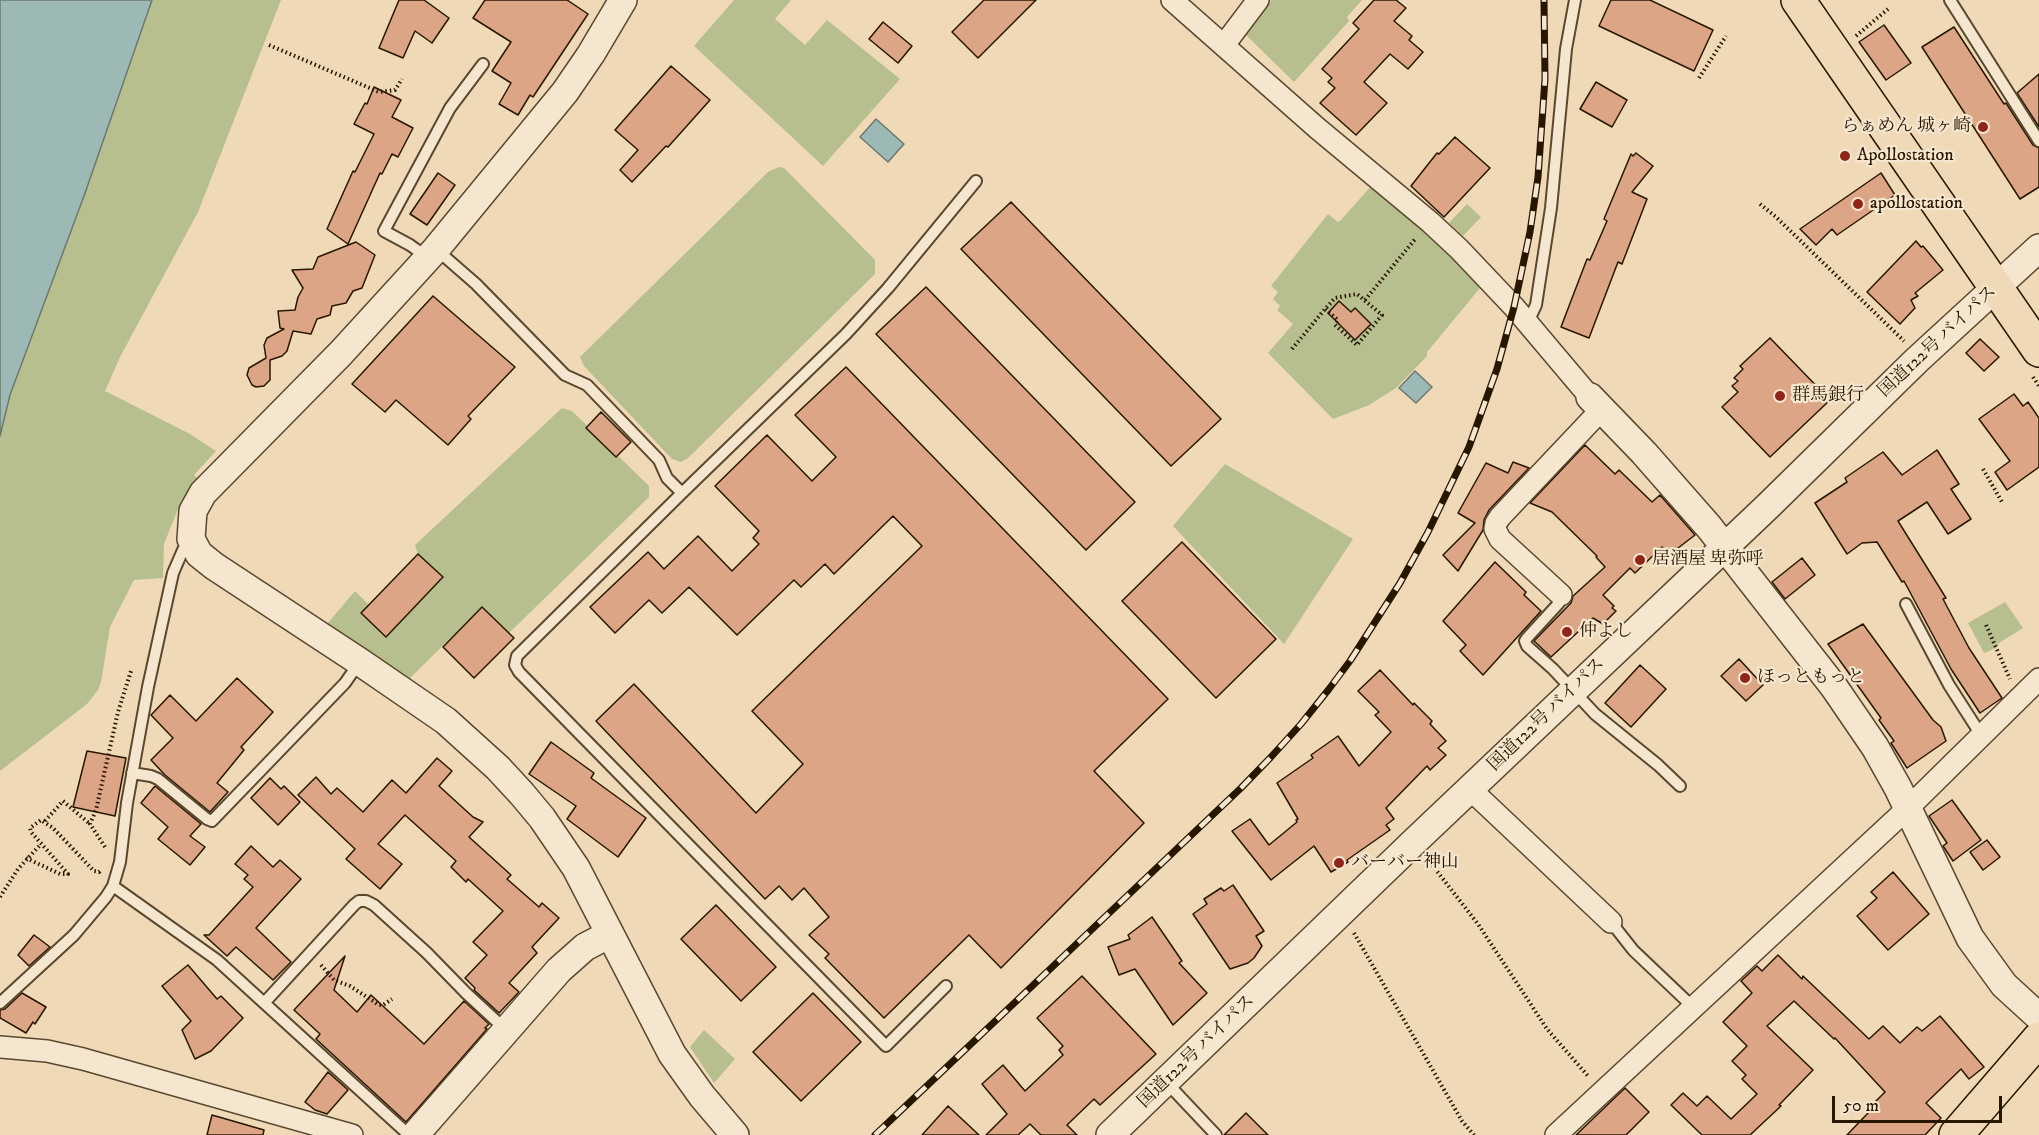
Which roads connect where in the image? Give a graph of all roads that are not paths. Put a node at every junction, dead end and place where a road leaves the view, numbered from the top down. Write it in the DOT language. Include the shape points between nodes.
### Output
graph roads {
  1 [pos="623,0"];
  2 [pos="1172,0"];
  3 [pos="1258,0"];
  4 [pos="1575,0"];
  5 [pos="1798,0"];
  6 [pos="1950,0"];
  7 [pos="1224,45"];
  8 [pos="483,64"];
  9 [pos="2039,141"];
  10 [pos="976,181"];
  11 [pos="2039,248"];
  12 [pos="432,254"];
  13 [pos="1996,286"];
  14 [pos="1528,322"];
  15 [pos="2039,350"];
  16 [pos="1595,404"];
  17 [pos="682,493"];
  18 [pos="191,539"];
  19 [pos="1725,547"];
  20 [pos="1561,595"];
  21 [pos="1906,604"];
  22 [pos="360,662"];
  23 [pos="2039,679"];
  24 [pos="1573,690"];
  25 [pos="1981,735"];
  26 [pos="132,773"];
  27 [pos="1680,786"];
  28 [pos="1470,789"];
  29 [pos="1908,808"];
  30 [pos="113,886"];
  31 [pos="1611,922"];
  32 [pos="610,934"];
  33 [pos="946,986"];
  34 [pos="265,1002"];
  35 [pos="0,1003"];
  36 [pos="1693,1007"];
  37 [pos="2039,1017"];
  38 [pos="508,1031"];
  39 [pos="2039,1039"];
  40 [pos="0,1047"];
  41 [pos="1166,1081"];
  42 [pos="733,1134"];
  43 [pos="352,1135"];
  44 [pos="409,1135"];
  45 [pos="415,1135"];
  46 [pos="1110,1135"];
  47 [pos="1216,1135"];
  48 [pos="1556,1135"];
  49 [pos="1956,1135"];
  1 -- 12 [label="street" via="565,92"];
  2 -- 7 [label="street"];
  3 -- 7 [label="street"];
  4 -- 14 [label="lane" via="1566,49 1551,208 1536,305"];
  5 -- 13 [label="highway"];
  6 -- 9 [label="lane"];
  7 -- 14 [label="street" via="1430,222"];
  8 -- 12 [label="lane" via="450,108 384,231"];
  10 -- 17 [label="lane" via="846,334"];
  11 -- 13 [label="street, 国道122号 バイパス"];
  12 -- 17 [label="lane" via="476,284 565,375 587,385 659,460 667,478"];
  12 -- 18 [label="street" via="203,493 193,511"];
  13 -- 15 [label="highway"];
  13 -- 19 [label="street, 国道122号 バイパス"];
  14 -- 16 [label="street"];
  16 -- 19 [label="street" via="1644,453"];
  16 -- 20 [label="street" via="1496,523 1500,539"];
  17 -- 33 [label="lane" via="517,656 519,672 885,1046"];
  18 -- 22 [label="street" via="199,554 214,566"];
  18 -- 26 [label="lane" via="173,573"];
  19 -- 24 [label="street, 国道122号 バイパス"];
  19 -- 29 [label="street" via="1850,708"];
  20 -- 24 [label="lane" via="1559,603 1525,641"];
  21 -- 25 [label="lane"];
  22 -- 26 [label="lane" via="345,683 212,821 158,780"];
  22 -- 32 [label="street" via="446,721 498,768 536,810 576,868"];
  23 -- 25 [label="street"];
  24 -- 27 [label="lane" via="1595,714"];
  24 -- 28 [label="street, 国道122号 バイパス"];
  25 -- 29 [label="street"];
  26 -- 30 [label="lane"];
  28 -- 31 [label="street"];
  28 -- 41 [label="street, 国道122号 バイパス"];
  29 -- 36 [label="street"];
  29 -- 37 [label="street" via="1970,938 2004,986"];
  30 -- 34 [label="lane" via="217,960"];
  30 -- 35 [label="lane" via="74,935"];
  31 -- 36 [label="lane" via="1633,950"];
  32 -- 38 [label="street" via="585,946"];
  32 -- 42 [label="street" via="672,1054"];
  34 -- 38 [label="lane" via="354,905 366,901 419,945"];
  34 -- 44 [label="lane"];
  36 -- 48 [label="street"];
  38 -- 45 [label="street"];
  39 -- 49 [label="highway"];
  40 -- 43 [label="street" via="72,1056"];
  41 -- 46 [label="street, 国道122号 バイパス"];
  41 -- 47 [label="lane"];
}
